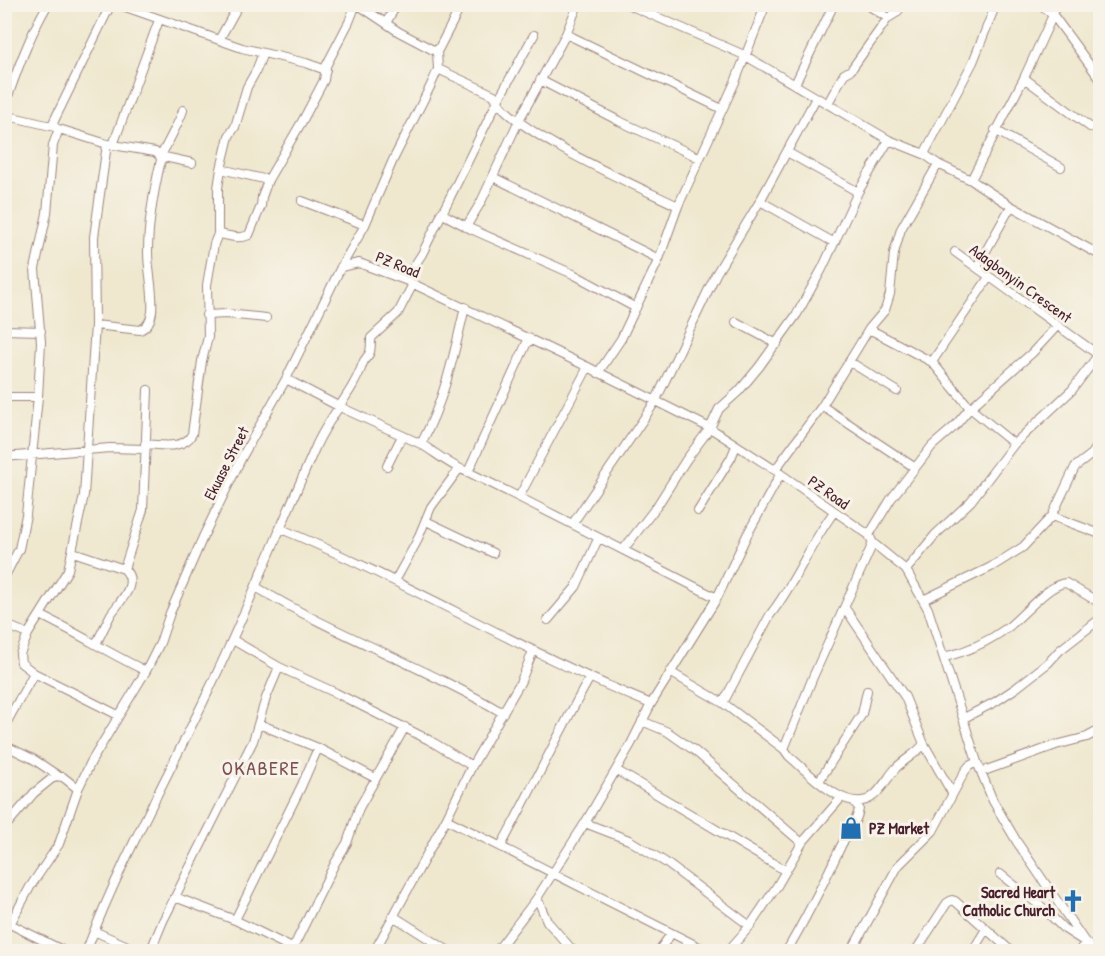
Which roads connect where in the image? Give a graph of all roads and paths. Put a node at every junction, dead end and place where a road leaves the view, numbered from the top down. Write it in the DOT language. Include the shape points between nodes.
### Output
graph roads {
  1 [pos="48,4"];
  2 [pos="111,4"];
  3 [pos="117,4"];
  4 [pos="239,4"];
  5 [pos="397,4"];
  6 [pos="462,4"];
  7 [pos="578,4"];
  8 [pos="627,4"];
  9 [pos="766,4"];
  10 [pos="834,4"];
  11 [pos="866,4"];
  12 [pos="904,4"];
  13 [pos="996,4"];
  14 [pos="1040,4"];
  15 [pos="1061,4"];
  16 [pos="354,6"];
  17 [pos="1052,14"];
  18 [pos="888,18"];
  19 [pos="159,20"];
  20 [pos="386,23"];
  21 [pos="566,34"];
  22 [pos="534,35"];
  23 [pos="219,40"];
  24 [pos="263,52"];
  25 [pos="437,52"];
  26 [pos="744,55"];
  27 [pos="438,69"];
  28 [pos="326,70"];
  29 [pos="1024,78"];
  30 [pos="1101,79"];
  31 [pos="540,80"];
  32 [pos="795,84"];
  33 [pos="816,98"];
  34 [pos="496,102"];
  35 [pos="828,103"];
  36 [pos="4,108"];
  37 [pos="722,108"];
  38 [pos="183,110"];
  39 [pos="4,115"];
  40 [pos="519,120"];
  41 [pos="56,127"];
  42 [pos="1090,127"];
  43 [pos="995,130"];
  44 [pos="890,141"];
  45 [pos="110,144"];
  46 [pos="787,152"];
  47 [pos="924,154"];
  48 [pos="160,156"];
  49 [pos="700,158"];
  50 [pos="192,163"];
  51 [pos="938,164"];
  52 [pos="1061,167"];
  53 [pos="221,169"];
  54 [pos="493,177"];
  55 [pos="268,180"];
  56 [pos="970,180"];
  57 [pos="858,192"];
  58 [pos="302,201"];
  59 [pos="760,201"];
  60 [pos="678,206"];
  61 [pos="1011,206"];
  62 [pos="441,213"];
  63 [pos="365,225"];
  64 [pos="466,227"];
  65 [pos="218,234"];
  66 [pos="833,242"];
  67 [pos="955,252"];
  68 [pos="1101,255"];
  69 [pos="660,259"];
  70 [pos="341,267"];
  71 [pos="977,267"];
  72 [pos="989,277"];
  73 [pos="405,280"];
  74 [pos="413,284"];
  75 [pos="465,307"];
  76 [pos="636,308"];
  77 [pos="206,315"];
  78 [pos="266,318"];
  79 [pos="736,322"];
  80 [pos="95,325"];
  81 [pos="1057,326"];
  82 [pos="869,329"];
  83 [pos="4,330"];
  84 [pos="41,331"];
  85 [pos="529,338"];
  86 [pos="777,344"];
  87 [pos="1100,355"];
  88 [pos="850,362"];
  89 [pos="932,362"];
  90 [pos="588,367"];
  91 [pos="598,373"];
  92 [pos="286,378"];
  93 [pos="148,390"];
  94 [pos="897,392"];
  95 [pos="4,397"];
  96 [pos="38,397"];
  97 [pos="655,402"];
  98 [pos="822,406"];
  99 [pos="340,407"];
  100 [pos="970,408"];
  101 [pos="710,428"];
  102 [pos="402,436"];
  103 [pos="1101,442"];
  104 [pos="421,444"];
  105 [pos="1014,444"];
  106 [pos="736,446"];
  107 [pos="145,447"];
  108 [pos="88,449"];
  109 [pos="32,454"];
  110 [pos="1092,454"];
  111 [pos="4,457"];
  112 [pos="1101,458"];
  113 [pos="387,466"];
  114 [pos="914,467"];
  115 [pos="459,469"];
  116 [pos="468,472"];
  117 [pos="778,472"];
  118 [pos="519,497"];
  119 [pos="698,511"];
  120 [pos="834,512"];
  121 [pos="1052,516"];
  122 [pos="426,521"];
  123 [pos="573,523"];
  124 [pos="279,528"];
  125 [pos="1101,534"];
  126 [pos="868,536"];
  127 [pos="598,539"];
  128 [pos="873,543"];
  129 [pos="623,550"];
  130 [pos="73,552"];
  131 [pos="493,553"];
  132 [pos="124,569"];
  133 [pos="906,570"];
  134 [pos="4,578"];
  135 [pos="395,581"];
  136 [pos="256,587"];
  137 [pos="717,598"];
  138 [pos="923,600"];
  139 [pos="1101,603"];
  140 [pos="845,608"];
  141 [pos="40,615"];
  142 [pos="1101,619"];
  143 [pos="548,620"];
  144 [pos="4,624"];
  145 [pos="28,634"];
  146 [pos="233,640"];
  147 [pos="96,644"];
  148 [pos="533,651"];
  149 [pos="944,657"];
  150 [pos="279,667"];
  151 [pos="146,671"];
  152 [pos="670,672"];
  153 [pos="34,673"];
  154 [pos="589,679"];
  155 [pos="867,691"];
  156 [pos="725,699"];
  157 [pos="651,704"];
  158 [pos="503,713"];
  159 [pos="118,715"];
  160 [pos="964,718"];
  161 [pos="642,721"];
  162 [pos="259,724"];
  163 [pos="4,727"];
  164 [pos="405,727"];
  165 [pos="1101,730"];
  166 [pos="924,744"];
  167 [pos="4,745"];
  168 [pos="318,748"];
  169 [pos="784,750"];
  170 [pos="917,753"];
  171 [pos="930,756"];
  172 [pos="976,762"];
  173 [pos="472,766"];
  174 [pos="616,770"];
  175 [pos="981,772"];
  176 [pos="57,775"];
  177 [pos="375,778"];
  178 [pos="819,781"];
  179 [pos="78,789"];
  180 [pos="952,793"];
  181 [pos="841,798"];
  182 [pos="855,803"];
  183 [pos="446,819"];
  184 [pos="585,823"];
  185 [pos="4,828"];
  186 [pos="802,843"];
  187 [pos="501,846"];
  188 [pos="786,871"];
  189 [pos="554,873"];
  190 [pos="1000,874"];
  191 [pos="175,897"];
  192 [pos="537,898"];
  193 [pos="393,916"];
  194 [pos="235,920"];
  195 [pos="7,926"];
  196 [pos="750,926"];
  197 [pos="986,929"];
  198 [pos="93,931"];
  199 [pos="671,934"];
  200 [pos="1085,942"];
  201 [pos="292,950"];
  202 [pos="66,951"];
  203 [pos="86,951"];
  204 [pos="141,951"];
  205 [pos="150,951"];
  206 [pos="374,951"];
  207 [pos="450,951"];
  208 [pos="496,951"];
  209 [pos="574,951"];
  210 [pos="658,951"];
  211 [pos="709,951"];
  212 [pos="727,951"];
  213 [pos="786,951"];
  214 [pos="851,951"];
  215 [pos="915,951"];
  216 [pos="972,951"];
  217 [pos="1012,951"];
  218 [pos="1079,951"];
  219 [pos="1098,951"];
  1 -- 36 [label="street"];
  2 -- 41 [label="street"];
  3 -- 19 [label="street"];
  4 -- 23 [label="street"];
  5 -- 20 [label="street"];
  6 -- 25 [label="street"];
  7 -- 21 [label="street"];
  8 -- 26 [label="street"];
  9 -- 26 [label="street"];
  10 -- 32 [label="street"];
  11 -- 18 [label="street"];
  12 -- 18 [label="street"];
  13 -- 47 [label="street" via="973,62"];
  14 -- 17 [label="street"];
  15 -- 17 [label="street"];
  16 -- 20 [label="street"];
  16 -- 28 [label="street"];
  17 -- 29 [label="street"];
  17 -- 30 [label="street"];
  18 -- 35 [label="street" via="851,70 844,74"];
  19 -- 23 [label="street"];
  19 -- 45 [label="street"];
  20 -- 25 [label="street"];
  21 -- 31 [label="street"];
  21 -- 37 [label="street"];
  22 -- 34 [label="street"];
  23 -- 24 [label="street"];
  24 -- 28 [label="street"];
  24 -- 53 [label="street" via="228,136"];
  25 -- 27 [label="street, Ekuase Street"];
  26 -- 32 [label="street"];
  26 -- 37 [label="street"];
  27 -- 34 [label="street" via="494,95"];
  27 -- 63 [label="street, Ekuase Street"];
  28 -- 55 [label="street"];
  29 -- 42 [label="street"];
  29 -- 43 [label="street"];
  31 -- 40 [label="street"];
  31 -- 49 [label="street"];
  32 -- 33 [label="street"];
  33 -- 35 [label="street"];
  33 -- 46 [label="street"];
  34 -- 40 [label="street"];
  34 -- 62 [label="street"];
  35 -- 44 [label="street"];
  37 -- 49 [label="street"];
  38 -- 48 [label="street"];
  39 -- 41 [label="street"];
  40 -- 54 [label="street"];
  40 -- 60 [label="street" via="566,150"];
  41 -- 45 [label="street"];
  41 -- 84 [label="street" via="47,213 35,269"];
  43 -- 52 [label="street"];
  43 -- 56 [label="street"];
  44 -- 47 [label="street"];
  44 -- 57 [label="street"];
  45 -- 48 [label="street"];
  45 -- 80 [label="street" via="94,237"];
  46 -- 57 [label="street"];
  46 -- 59 [label="street"];
  47 -- 51 [label="street"];
  48 -- 50 [label="street"];
  48 -- 80 [label="street" via="148,252 152,300 148,324 140,330"];
  49 -- 60 [label="street"];
  51 -- 56 [label="street"];
  51 -- 82 [label="street" via="901,229 885,310"];
  53 -- 55 [label="street"];
  53 -- 65 [label="street"];
  54 -- 64 [label="street"];
  54 -- 69 [label="street"];
  55 -- 65 [label="street" via="249,235 234,238"];
  56 -- 61 [label="street"];
  57 -- 66 [label="street"];
  58 -- 63 [label="street"];
  59 -- 66 [label="street"];
  59 -- 97 [label="street" via="716,274"];
  60 -- 69 [label="street"];
  61 -- 68 [label="street"];
  61 -- 71 [label="street"];
  62 -- 64 [label="street"];
  62 -- 73 [label="street"];
  63 -- 70 [label="street, Ekuase Street"];
  64 -- 76 [label="street" via="573,274"];
  65 -- 77 [label="street" via="207,285"];
  66 -- 86 [label="street" via="822,269"];
  67 -- 71 [label="street, Adagbonyin Crescent"];
  69 -- 76 [label="street"];
  70 -- 73 [label="street, PZ Road" via="359,263"];
  70 -- 92 [label="street, Ekuase Street"];
  71 -- 72 [label="street, Adagbonyin Crescent"];
  72 -- 81 [label="street, Adagbonyin Crescent"];
  72 -- 89 [label="street"];
  73 -- 74 [label="street, PZ Road"];
  74 -- 75 [label="street, PZ Road"];
  74 -- 99 [label="street" via="398,313 371,338 370,353"];
  75 -- 85 [label="street, PZ Road"];
  75 -- 104 [label="street" via="450,374"];
  76 -- 91 [label="street"];
  77 -- 78 [label="street"];
  77 -- 107 [label="street" via="208,337 192,434 182,445"];
  79 -- 86 [label="street"];
  80 -- 108 [label="street"];
  81 -- 87 [label="street, Adagbonyin Crescent"];
  81 -- 100 [label="street"];
  82 -- 88 [label="street"];
  82 -- 89 [label="street"];
  83 -- 84 [label="street"];
  84 -- 96 [label="street"];
  85 -- 90 [label="street, PZ Road"];
  85 -- 116 [label="street"];
  86 -- 101 [label="street" via="719,409"];
  87 -- 105 [label="street" via="1072,390"];
  88 -- 94 [label="street"];
  88 -- 98 [label="street"];
  89 -- 100 [label="street"];
  90 -- 91 [label="street, PZ Road"];
  90 -- 118 [label="street"];
  91 -- 97 [label="street, PZ Road"];
  92 -- 99 [label="street"];
  92 -- 151 [label="street, Ekuase Street" via="203,537"];
  93 -- 107 [label="street"];
  95 -- 96 [label="street"];
  96 -- 109 [label="street"];
  97 -- 101 [label="street, PZ Road"];
  97 -- 123 [label="street"];
  98 -- 114 [label="street"];
  98 -- 117 [label="street"];
  99 -- 102 [label="street"];
  99 -- 124 [label="street" via="317,444"];
  100 -- 105 [label="street"];
  100 -- 114 [label="street"];
  101 -- 106 [label="street, PZ Road"];
  101 -- 129 [label="street"];
  102 -- 104 [label="street"];
  102 -- 113 [label="street"];
  103 -- 110 [label="street"];
  104 -- 115 [label="street"];
  105 -- 133 [label="street" via="971,501"];
  106 -- 117 [label="street, PZ Road"];
  106 -- 119 [label="street"];
  107 -- 108 [label="street"];
  107 -- 132 [label="street" via="143,510"];
  108 -- 109 [label="street"];
  108 -- 130 [label="street"];
  109 -- 111 [label="street"];
  109 -- 134 [label="street" via="19,549"];
  110 -- 112 [label="street"];
  110 -- 121 [label="street" via="1075,467"];
  114 -- 126 [label="street"];
  115 -- 116 [label="street"];
  115 -- 122 [label="street" via="431,507"];
  116 -- 118 [label="street"];
  117 -- 120 [label="street, PZ Road"];
  117 -- 137 [label="street"];
  118 -- 123 [label="street"];
  120 -- 126 [label="street, PZ Road"];
  120 -- 156 [label="street" via="770,615"];
  121 -- 125 [label="street"];
  121 -- 138 [label="street" via="1023,547"];
  122 -- 131 [label="street"];
  122 -- 135 [label="street"];
  123 -- 127 [label="street"];
  124 -- 135 [label="street"];
  124 -- 136 [label="street"];
  126 -- 128 [label="street, PZ Road"];
  127 -- 129 [label="street"];
  127 -- 143 [label="street" via="576,588"];
  128 -- 133 [label="street, PZ Road"];
  128 -- 140 [label="street"];
  129 -- 137 [label="street"];
  130 -- 132 [label="street"];
  130 -- 141 [label="street" via="64,576"];
  132 -- 147 [label="street" via="129,585"];
  133 -- 138 [label="street, PZ Road"];
  135 -- 148 [label="street"];
  136 -- 146 [label="street"];
  136 -- 158 [label="street"];
  137 -- 152 [label="street"];
  138 -- 149 [label="street, PZ Road"];
  139 -- 149 [label="street" via="1061,583 1008,627 959,654"];
  140 -- 166 [label="street" via="906,697"];
  140 -- 169 [label="street"];
  141 -- 145 [label="street"];
  141 -- 147 [label="street"];
  142 -- 160 [label="street" via="1017,688"];
  144 -- 145 [label="street"];
  145 -- 153 [label="street" via="20,654 21,663"];
  146 -- 150 [label="street"];
  146 -- 198 [label="street"];
  147 -- 151 [label="street"];
  148 -- 154 [label="street"];
  148 -- 158 [label="street"];
  149 -- 160 [label="street, PZ Road"];
  150 -- 162 [label="street"];
  150 -- 164 [label="street"];
  151 -- 159 [label="street, Ekuase Street"];
  152 -- 156 [label="street" via="712,696 717,694"];
  152 -- 157 [label="street"];
  153 -- 159 [label="street"];
  153 -- 163 [label="street"];
  154 -- 157 [label="street"];
  154 -- 187 [label="street"];
  155 -- 178 [label="street" via="862,714"];
  156 -- 169 [label="street"];
  157 -- 161 [label="street"];
  158 -- 173 [label="street"];
  159 -- 179 [label="street, Ekuase Street"];
  160 -- 172 [label="street, PZ Road"];
  161 -- 174 [label="street"];
  161 -- 186 [label="street" via="668,732 695,751"];
  162 -- 168 [label="street"];
  162 -- 191 [label="street"];
  164 -- 173 [label="street"];
  164 -- 177 [label="street"];
  165 -- 175 [label="street"];
  166 -- 170 [label="street"];
  166 -- 171 [label="street"];
  167 -- 176 [label="street"];
  168 -- 177 [label="street"];
  168 -- 194 [label="street"];
  169 -- 178 [label="street"];
  170 -- 171 [label="street"];
  170 -- 182 [label="street" via="902,762 872,797"];
  171 -- 180 [label="street"];
  172 -- 175 [label="street, PZ Road"];
  172 -- 180 [label="street" via="965,771"];
  173 -- 183 [label="street"];
  174 -- 184 [label="street"];
  174 -- 188 [label="street"];
  175 -- 200 [label="street, PZ Road" via="1017,842"];
  176 -- 179 [label="street"];
  176 -- 185 [label="street" via="34,793"];
  177 -- 201 [label="street" via="347,843"];
  178 -- 181 [label="street"];
  179 -- 195 [label="street, Ekuase Street" via="60,844"];
  180 -- 214 [label="street" via="933,831 898,866"];
  181 -- 182 [label="street"];
  181 -- 186 [label="street"];
  182 -- 213 [label="street" via="859,815"];
  183 -- 187 [label="street"];
  183 -- 193 [label="street"];
  184 -- 189 [label="street"];
  184 -- 196 [label="street" via="629,840 665,862"];
  186 -- 188 [label="street"];
  187 -- 189 [label="street"];
  188 -- 196 [label="street"];
  189 -- 192 [label="street"];
  189 -- 199 [label="street"];
  190 -- 200 [label="street"];
  191 -- 194 [label="street"];
  191 -- 205 [label="street"];
  192 -- 208 [label="street"];
  192 -- 209 [label="street" via="547,921"];
  193 -- 206 [label="street"];
  193 -- 207 [label="street"];
  194 -- 201 [label="street"];
  195 -- 202 [label="street"];
  196 -- 212 [label="street"];
  197 -- 215 [label="street" via="952,900"];
  197 -- 216 [label="street"];
  197 -- 217 [label="street"];
  198 -- 203 [label="street"];
  198 -- 204 [label="street"];
  199 -- 210 [label="street"];
  199 -- 211 [label="street"];
  200 -- 218 [label="street"];
  200 -- 219 [label="street, PZ Road"];
}
